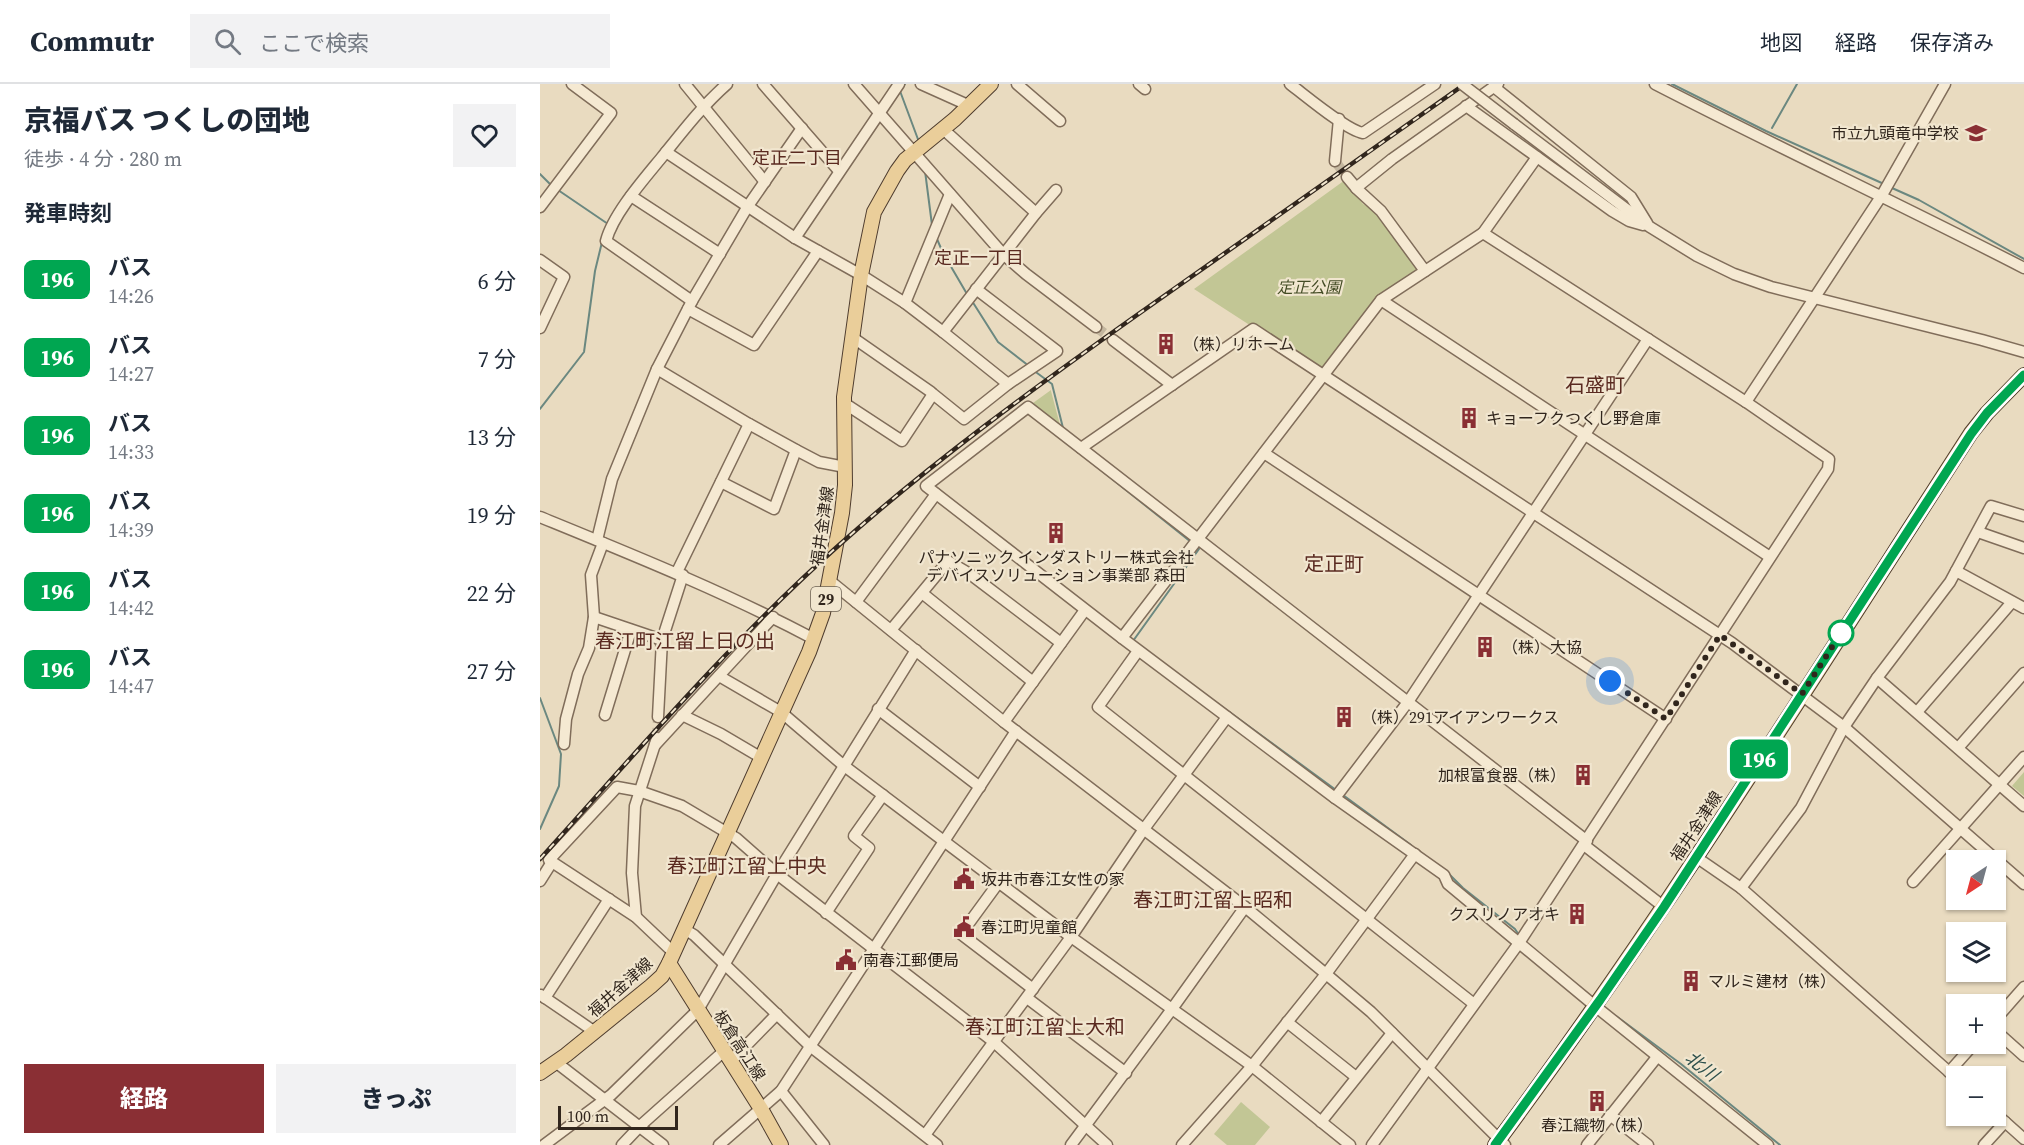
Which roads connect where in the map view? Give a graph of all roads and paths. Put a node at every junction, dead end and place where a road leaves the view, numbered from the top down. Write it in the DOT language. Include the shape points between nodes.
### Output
graph roads {
  1 [pos="572,84"];
  2 [pos="685,84"];
  3 [pos="727,84"];
  4 [pos="763,84"];
  5 [pos="854,84"];
  6 [pos="899,84"];
  7 [pos="921,84"];
  8 [pos="992,84"];
  9 [pos="1017,84"];
  10 [pos="1290,84"];
  11 [pos="1435,84"];
  12 [pos="1462,84"];
  13 [pos="1655,84"];
  14 [pos="1945,84"];
  15 [pos="1496,85"];
  16 [pos="970,106"];
  17 [pos="1466,106"];
  18 [pos="703,107"];
  19 [pos="879,112"];
  20 [pos="1339,119"];
  21 [pos="1060,121"];
  22 [pos="802,128"];
  23 [pos="943,129"];
  24 [pos="666,152"];
  25 [pos="913,153"];
  26 [pos="1537,157"];
  27 [pos="1335,161"];
  28 [pos="839,171"];
  29 [pos="1347,177"];
  30 [pos="765,182"];
  31 [pos="1356,188"];
  32 [pos="1056,190"];
  33 [pos="950,194"];
  34 [pos="1882,195"];
  35 [pos="631,196"];
  36 [pos="748,206"];
  37 [pos="540,207"];
  38 [pos="1036,213"];
  39 [pos="1649,227"];
  40 [pos="1484,232"];
  41 [pos="795,238"];
  42 [pos="818,251"];
  43 [pos="720,254"];
  44 [pos="1003,254"];
  45 [pos="540,260"];
  46 [pos="2024,268"];
  47 [pos="1425,271"];
  48 [pos="861,275"];
  49 [pos="976,289"];
  50 [pos="1815,297"];
  51 [pos="1381,300"];
  52 [pos="905,303"];
  53 [pos="690,305"];
  54 [pos="1096,327"];
  55 [pos="540,328"];
  56 [pos="943,332"];
  57 [pos="852,337"];
  58 [pos="1648,339"];
  59 [pos="1113,340"];
  60 [pos="2024,352"];
  61 [pos="657,369"];
  62 [pos="1324,374"];
  63 [pos="2024,375"];
  64 [pos="1008,384"];
  65 [pos="1172,385"];
  66 [pos="931,392"];
  67 [pos="1746,402"];
  68 [pos="844,403"];
  69 [pos="749,424"];
  70 [pos="1584,435"];
  71 [pos="1081,448"];
  72 [pos="796,450"];
  73 [pos="1264,453"];
  74 [pos="845,467"];
  75 [pos="721,482"];
  76 [pos="936,494"];
  77 [pos="1533,512"];
  78 [pos="2024,516"];
  79 [pos="540,517"];
  80 [pos="1978,532"];
  81 [pos="1198,539"];
  82 [pos="600,542"];
  83 [pos="2024,548"];
  84 [pos="1770,557"];
  85 [pos="1956,571"];
  86 [pos="680,574"];
  87 [pos="830,580"];
  88 [pos="922,593"];
  89 [pos="1479,594"];
  90 [pos="856,602"];
  91 [pos="2012,602"];
  92 [pos="2024,608"];
  93 [pos="1085,610"];
  94 [pos="594,617"];
  95 [pos="773,617"];
  96 [pos="631,630"];
  97 [pos="891,630"];
  98 [pos="1720,635"];
  99 [pos="1122,638"];
  100 [pos="814,639"];
  101 [pos="662,640"];
  102 [pos="1061,643"];
  103 [pos="916,650"];
  104 [pos="1138,651"];
  105 [pos="2024,673"];
  106 [pos="719,676"];
  107 [pos="1877,678"];
  108 [pos="1033,682"];
  109 [pos="1802,694"];
  110 [pos="1408,702"];
  111 [pos="879,709"];
  112 [pos="781,712"];
  113 [pos="1917,712"];
  114 [pos="605,715"];
  115 [pos="682,715"];
  116 [pos="658,717"];
  117 [pos="1227,717"];
  118 [pos="1666,719"];
  119 [pos="1004,722"];
  120 [pos="1844,727"];
  121 [pos="1016,731"];
  122 [pos="564,744"];
  123 [pos="1958,748"];
  124 [pos="760,757"];
  125 [pos="2024,757"];
  126 [pos="843,765"];
  127 [pos="1185,775"];
  128 [pos="2000,784"];
  129 [pos="980,787"];
  130 [pos="639,791"];
  131 [pos="883,795"];
  132 [pos="1335,798"];
  133 [pos="2024,806"];
  134 [pos="1144,829"];
  135 [pos="1961,829"];
  136 [pos="727,832"];
  137 [pos="944,841"];
  138 [pos="1586,843"];
  139 [pos="1415,854"];
  140 [pos="1696,858"];
  141 [pos="552,862"];
  142 [pos="777,874"];
  143 [pos="540,881"];
  144 [pos="999,882"];
  145 [pos="1913,882"];
  146 [pos="2024,884"];
  147 [pos="1741,888"];
  148 [pos="609,899"];
  149 [pos="1245,907"];
  150 [pos="1664,907"];
  151 [pos="826,913"];
  152 [pos="636,917"];
  153 [pos="1366,919"];
  154 [pos="684,929"];
  155 [pos="1071,937"];
  156 [pos="1519,943"];
  157 [pos="873,950"];
  158 [pos="671,958"];
  159 [pos="725,965"];
  160 [pos="1326,974"];
  161 [pos="2024,987"];
  162 [pos="1030,994"];
  163 [pos="543,996"];
  164 [pos="1474,1005"];
  165 [pos="1595,1006"];
  166 [pos="2006,1007"];
  167 [pos="1172,1009"];
  168 [pos="698,1010"];
  169 [pos="777,1014"];
  170 [pos="1287,1022"];
  171 [pos="595,1032"];
  172 [pos="1392,1033"];
  173 [pos="2006,1040"];
  174 [pos="994,1042"];
  175 [pos="810,1046"];
  176 [pos="727,1056"];
  177 [pos="2024,1056"];
  178 [pos="1657,1057"];
  179 [pos="556,1062"];
  180 [pos="1252,1066"];
  181 [pos="1428,1069"];
  182 [pos="1946,1069"];
  183 [pos="540,1073"];
  184 [pos="1126,1073"];
  185 [pos="1356,1077"];
  186 [pos="781,1090"];
  187 [pos="605,1100"];
  188 [pos="761,1108"];
  189 [pos="1610,1115"];
  190 [pos="1321,1122"];
  191 [pos="2006,1123"];
  192 [pos="640,1126"];
  193 [pos="1086,1126"];
  194 [pos="2001,1126"];
  195 [pos="925,1135"];
  196 [pos="2024,1139"];
  197 [pos="1499,1143"];
  198 [pos="548,1144"];
  199 [pos="622,1145"];
  200 [pos="663,1145"];
  201 [pos="719,1145"];
  202 [pos="781,1145"];
  203 [pos="824,1145"];
  204 [pos="937,1145"];
  205 [pos="1071,1145"];
  206 [pos="1107,1145"];
  207 [pos="1182,1145"];
  208 [pos="1350,1145"];
  209 [pos="1372,1145"];
  210 [pos="1587,1145"];
  211 [pos="1648,1145"];
  212 [pos="1768,1145"];
  213 [pos="1984,1145"];
  1 -- 37 [label="street" via="611,113"];
  2 -- 18 [label="street"];
  3 -- 18 [label="street"];
  4 -- 22 [label="street"];
  5 -- 19 [label="street"];
  6 -- 19 [label="street"];
  7 -- 16 [label="street"];
  8 -- 16 [label="main road, 福井金津線 / 29"];
  9 -- 21 [label="street"];
  10 -- 20 [label="street"];
  11 -- 20 [label="street" via="1363,133"];
  12 -- 39 [label="street, bridge"];
  13 -- 34 [label="street"];
  14 -- 34 [label="street"];
  15 -- 17 [label="street"];
  15 -- 39 [label="street" via="1630,197"];
  16 -- 23 [label="main road, 福井金津線 / 29"];
  17 -- 26 [label="street"];
  17 -- 31 [label="street"];
  18 -- 24 [label="street"];
  18 -- 30 [label="street"];
  19 -- 25 [label="street"];
  19 -- 28 [label="street"];
  20 -- 27 [label="street"];
  22 -- 28 [label="street"];
  22 -- 30 [label="street"];
  23 -- 25 [label="main road, 福井金津線 / 29"];
  23 -- 38 [label="street"];
  24 -- 35 [label="street"];
  24 -- 36 [label="street"];
  25 -- 33 [label="street"];
  25 -- 48 [label="main road, 福井金津線 / 29" via="877,204"];
  26 -- 39 [label="street" via="1612,211"];
  26 -- 40 [label="street"];
  28 -- 41 [label="street"];
  29 -- 31 [label="street"];
  30 -- 36 [label="street"];
  31 -- 47 [label="street" via="1381,211"];
  32 -- 38 [label="street"];
  33 -- 44 [label="street"];
  33 -- 52 [label="street"];
  34 -- 46 [label="street"];
  34 -- 50 [label="street"];
  35 -- 43 [label="street"];
  35 -- 53 [label="street" via="606,241"];
  36 -- 41 [label="street"];
  36 -- 43 [label="street"];
  38 -- 44 [label="street"];
  39 -- 50 [label="street" via="1734,274"];
  40 -- 47 [label="street"];
  40 -- 58 [label="street"];
  41 -- 42 [label="street"];
  42 -- 48 [label="street"];
  42 -- 53 [label="street" via="754,345"];
  43 -- 53 [label="street"];
  44 -- 49 [label="street"];
  44 -- 54 [label="street"];
  45 -- 55 [label="street" via="564,277"];
  47 -- 51 [label="street"];
  48 -- 52 [label="street"];
  48 -- 57 [label="main road, 福井金津線 / 29"];
  49 -- 56 [label="street"];
  49 -- 64 [label="street" via="1057,351"];
  50 -- 60 [label="street"];
  50 -- 67 [label="street"];
  51 -- 62 [label="street"];
  51 -- 70 [label="street"];
  52 -- 56 [label="street"];
  53 -- 61 [label="street"];
  56 -- 64 [label="street"];
  57 -- 66 [label="street"];
  57 -- 68 [label="main road, 福井金津線 / 29"];
  58 -- 67 [label="street"];
  58 -- 70 [label="street"];
  59 -- 65 [label="street"];
  61 -- 69 [label="street"];
  61 -- 82 [label="street" via="612,479"];
  62 -- 65 [label="street" via="1253,328"];
  62 -- 73 [label="street"];
  62 -- 77 [label="street"];
  63 -- 109 [label="main road, 福井金津線" via="1971,434"];
  64 -- 68 [label="street" via="964,418 933,394 902,441"];
  65 -- 71 [label="street"];
  67 -- 84 [label="street" via="1824,455 1830,464"];
  68 -- 74 [label="main road, 福井金津線 / 29"];
  69 -- 72 [label="street"];
  69 -- 75 [label="street"];
  70 -- 77 [label="street"];
  70 -- 84 [label="street"];
  71 -- 76 [label="street" via="1028,407 926,486"];
  71 -- 81 [label="street"];
  72 -- 74 [label="street" via="819,462"];
  72 -- 75 [label="street" via="774,508"];
  73 -- 81 [label="street"];
  73 -- 89 [label="street"];
  74 -- 87 [label="main road, 福井金津線 / 29" via="842,513"];
  75 -- 86 [label="street"];
  76 -- 90 [label="street"];
  76 -- 93 [label="street"];
  77 -- 89 [label="street"];
  77 -- 98 [label="street"];
  78 -- 80 [label="street" via="1990,506"];
  79 -- 82 [label="street"];
  80 -- 83 [label="street"];
  80 -- 85 [label="street"];
  81 -- 99 [label="street"];
  81 -- 110 [label="street"];
  82 -- 86 [label="street"];
  82 -- 94 [label="street" via="591,575"];
  84 -- 98 [label="street"];
  85 -- 91 [label="street"];
  85 -- 107 [label="street"];
  86 -- 95 [label="street"];
  86 -- 101 [label="street"];
  87 -- 90 [label="street"];
  87 -- 100 [label="main road, 福井金津線 / 29"];
  88 -- 97 [label="street"];
  88 -- 102 [label="street" via="948,561"];
  88 -- 108 [label="street"];
  89 -- 110 [label="street"];
  89 -- 118 [label="street"];
  90 -- 97 [label="street"];
  91 -- 92 [label="street"];
  91 -- 113 [label="street"];
  93 -- 99 [label="street"];
  93 -- 102 [label="street"];
  94 -- 96 [label="street"];
  94 -- 122 [label="street" via="589,648 566,719"];
  95 -- 100 [label="street"];
  95 -- 106 [label="street"];
  96 -- 101 [label="street"];
  96 -- 114 [label="street"];
  97 -- 103 [label="street"];
  98 -- 109 [label="street"];
  98 -- 118 [label="street"];
  99 -- 104 [label="street"];
  100 -- 112 [label="main road, 福井金津線 / 29"];
  101 -- 116 [label="street"];
  102 -- 108 [label="street"];
  103 -- 111 [label="street"];
  103 -- 119 [label="street"];
  104 -- 117 [label="street"];
  104 -- 127 [label="street" via="1098,707"];
  105 -- 123 [label="street"];
  106 -- 112 [label="street"];
  106 -- 115 [label="street"];
  107 -- 113 [label="street"];
  107 -- 120 [label="street"];
  108 -- 119 [label="street"];
  109 -- 120 [label="street"];
  109 -- 140 [label="main road, 福井金津線"];
  110 -- 132 [label="street"];
  110 -- 138 [label="street"];
  111 -- 126 [label="street"];
  111 -- 129 [label="street"];
  112 -- 124 [label="main road, 福井金津線 / 29"];
  112 -- 126 [label="street"];
  113 -- 123 [label="street"];
  115 -- 124 [label="street"];
  115 -- 130 [label="street" via="656,741"];
  117 -- 127 [label="street"];
  117 -- 132 [label="street"];
  118 -- 138 [label="street"];
  119 -- 121 [label="street"];
  120 -- 135 [label="street"];
  120 -- 147 [label="street" via="1802,808"];
  121 -- 129 [label="street"];
  121 -- 134 [label="street"];
  123 -- 128 [label="street"];
  124 -- 136 [label="main road, 福井金津線 / 29"];
  125 -- 128 [label="street"];
  126 -- 131 [label="street"];
  126 -- 142 [label="street"];
  127 -- 134 [label="street"];
  127 -- 153 [label="street"];
  128 -- 133 [label="street"];
  128 -- 135 [label="street"];
  129 -- 137 [label="street"];
  130 -- 136 [label="street" via="682,806"];
  130 -- 141 [label="street" via="617,786 549,860"];
  130 -- 152 [label="street" via="632,873"];
  131 -- 137 [label="street"];
  131 -- 151 [label="street" via="854,836 869,848"];
  132 -- 139 [label="street"];
  134 -- 149 [label="street"];
  134 -- 155 [label="street"];
  135 -- 145 [label="street"];
  135 -- 146 [label="street"];
  136 -- 142 [label="street"];
  136 -- 154 [label="main road, 福井金津線 / 29"];
  137 -- 144 [label="street"];
  137 -- 157 [label="street"];
  138 -- 150 [label="street"];
  138 -- 156 [label="street"];
  139 -- 153 [label="street"];
  139 -- 156 [label="street"];
  140 -- 147 [label="street"];
  140 -- 150 [label="main road, 福井金津線"];
  141 -- 143 [label="street"];
  141 -- 148 [label="street"];
  142 -- 151 [label="street"];
  142 -- 159 [label="street"];
  144 -- 155 [label="street"];
  144 -- 162 [label="street" via="961,934"];
  147 -- 182 [label="street"];
  148 -- 152 [label="street"];
  148 -- 163 [label="street"];
  149 -- 160 [label="street"];
  149 -- 167 [label="street"];
  150 -- 165 [label="main road, 福井金津線"];
  151 -- 157 [label="street"];
  152 -- 158 [label="street"];
  153 -- 160 [label="street"];
  153 -- 164 [label="street"];
  154 -- 158 [label="main road, 福井金津線 / 29"];
  154 -- 159 [label="street"];
  155 -- 162 [label="street"];
  155 -- 167 [label="street"];
  156 -- 164 [label="street"];
  156 -- 165 [label="street"];
  157 -- 174 [label="street"];
  157 -- 175 [label="street"];
  158 -- 168 [label="main road, 板倉高江線"];
  158 -- 171 [label="main road, 福井金津線 / 29" via="657,981"];
  159 -- 168 [label="street"];
  159 -- 169 [label="street"];
  160 -- 170 [label="street"];
  160 -- 172 [label="street"];
  161 -- 166 [label="street"];
  162 -- 174 [label="street"];
  162 -- 184 [label="street"];
  163 -- 171 [label="street"];
  164 -- 181 [label="street"];
  165 -- 178 [label="street"];
  165 -- 197 [label="main road, 福井金津線"];
  167 -- 180 [label="street"];
  167 -- 184 [label="street"];
  168 -- 176 [label="main road, 板倉高江線"];
  168 -- 187 [label="street"];
  169 -- 175 [label="street"];
  169 -- 176 [label="street"];
  170 -- 180 [label="street"];
  170 -- 185 [label="street"];
  171 -- 179 [label="main road, 福井金津線 / 29"];
  172 -- 181 [label="street"];
  172 -- 185 [label="street"];
  173 -- 177 [label="street"];
  174 -- 193 [label="street"];
  174 -- 195 [label="street"];
  175 -- 186 [label="street"];
  175 -- 195 [label="street"];
  176 -- 188 [label="main road, 板倉高江線"];
  176 -- 192 [label="street"];
  178 -- 189 [label="street"];
  178 -- 212 [label="street"];
  179 -- 183 [label="main road, 福井金津線 / 29"];
  179 -- 187 [label="street"];
  180 -- 190 [label="street"];
  180 -- 207 [label="street"];
  181 -- 197 [label="street"];
  181 -- 209 [label="street"];
  184 -- 193 [label="street"];
  185 -- 190 [label="street"];
  186 -- 188 [label="street"];
  186 -- 203 [label="street"];
  187 -- 192 [label="street"];
  187 -- 198 [label="street"];
  188 -- 201 [label="street"];
  188 -- 202 [label="main road, 板倉高江線"];
  189 -- 210 [label="street"];
  189 -- 211 [label="street"];
  190 -- 208 [label="street"];
  191 -- 196 [label="street"];
  192 -- 199 [label="street"];
  192 -- 200 [label="street"];
  193 -- 205 [label="street"];
  193 -- 206 [label="street"];
  194 -- 213 [label="street"];
  195 -- 204 [label="street"];
}
